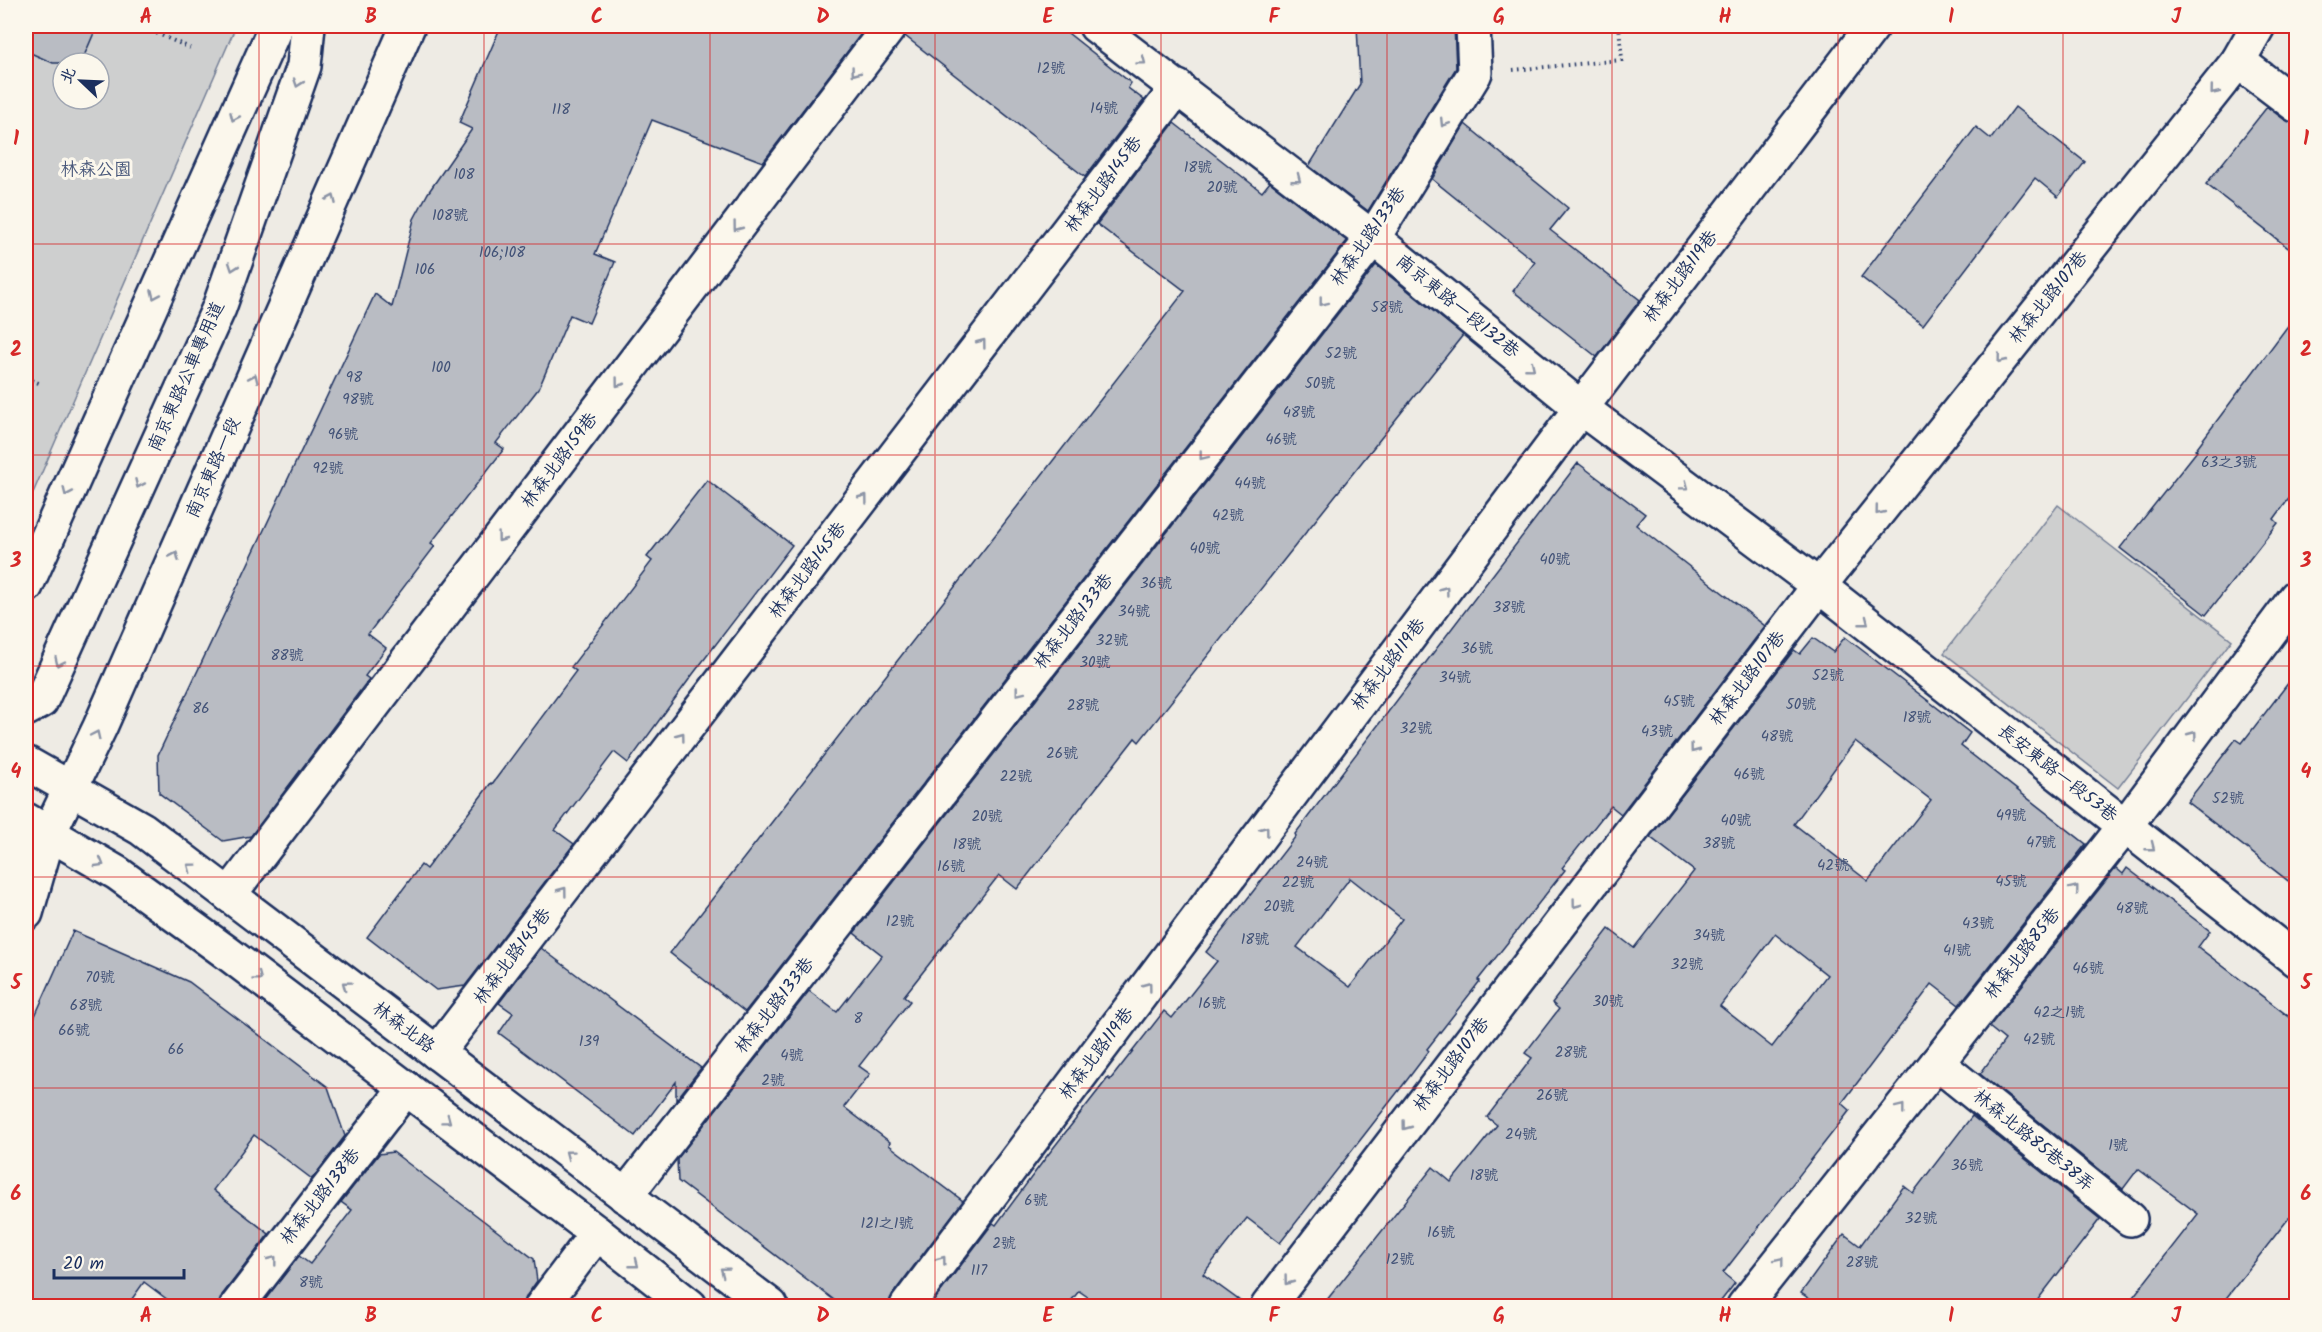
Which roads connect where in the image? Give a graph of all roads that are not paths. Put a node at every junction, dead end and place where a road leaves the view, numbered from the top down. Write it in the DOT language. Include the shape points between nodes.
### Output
graph roads {
  1 [pos="276,26"];
  2 [pos="308,26"];
  3 [pos="408,26"];
  4 [pos="890,26"];
  5 [pos="1096,26"];
  6 [pos="1473,26"];
  7 [pos="1873,26"];
  8 [pos="2258,26"];
  9 [pos="2238,61"];
  10 [pos="1178,87"];
  11 [pos="2296,105"];
  12 [pos="1373,238"];
  13 [pos="1581,408"];
  14 [pos="26,586"];
  15 [pos="1819,586"];
  16 [pos="2296,597"];
  17 [pos="26,709"];
  18 [pos="26,763"];
  19 [pos="72,788"];
  20 [pos="2125,826"];
  21 [pos="33,834"];
  22 [pos="229,895"];
  23 [pos="26,913"];
  24 [pos="2296,960"];
  25 [pos="437,1053"];
  26 [pos="1937,1063"];
  27 [pos="406,1088"];
  28 [pos="625,1196"];
  29 [pos="2130,1219"];
  30 [pos="597,1233"];
  31 [pos="1754,1303"];
  32 [pos="237,1306"];
  33 [pos="542,1306"];
  34 [pos="690,1306"];
  35 [pos="771,1306"];
  36 [pos="907,1306"];
  37 [pos="1268,1306"];
  1 -- 14 [label="street, one-way"];
  2 -- 17 [label="street, 南京東路公車專用道, one-way" via="304,66 219,308 41,701"];
  19 -- 3 [label="street, 南京東路一段, one-way"];
  4 -- 22 [label="street, 林森北路159巷, one-way"];
  5 -- 10 [label="street, 南京東路一段132巷, one-way"];
  6 -- 12 [label="street, 林森北路133巷, one-way" via="1475,73"];
  7 -- 13 [label="street, 林森北路119巷"];
  8 -- 9 [label="street, 林森北路107巷"];
  9 -- 11 [label="street"];
  9 -- 15 [label="street, 林森北路107巷, one-way"];
  10 -- 12 [label="street, 南京東路一段132巷, one-way"];
  25 -- 10 [label="street, 林森北路145巷, one-way"];
  12 -- 13 [label="street, 南京東路一段132巷, one-way"];
  12 -- 28 [label="street, 林森北路133巷, one-way"];
  13 -- 15 [label="street, 南京東路一段132巷, one-way"];
  36 -- 13 [label="street, 林森北路119巷, one-way"];
  15 -- 20 [label="street, 長安東路一段53巷, one-way"];
  15 -- 37 [label="street, 林森北路107巷, one-way"];
  20 -- 16 [label="street, 林森北路85巷, one-way"];
  18 -- 19 [label="street, 林森北路"];
  19 -- 21 [label="street, 南京東路一段"];
  22 -- 19 [label="street, 林森北路, one-way" via="142,829"];
  20 -- 24 [label="street, 長安東路一段53巷, one-way"];
  26 -- 20 [label="street, 林森北路85巷, one-way"];
  21 -- 23 [label="street, 南京東路一段"];
  21 -- 27 [label="street, one-way" via="117,873"];
  25 -- 22 [label="street, 林森北路, one-way"];
  28 -- 25 [label="street, 林森北路, one-way"];
  26 -- 29 [label="street, 林森北路85巷38弄"];
  31 -- 26 [label="street, 林森北路85巷, one-way"];
  27 -- 30 [label="street, one-way"];
  32 -- 27 [label="street, 林森北路138巷, one-way"];
  35 -- 28 [label="street, 林森北路, one-way"];
  30 -- 33 [label="street"];
  30 -- 34 [label="street, one-way"];
}
